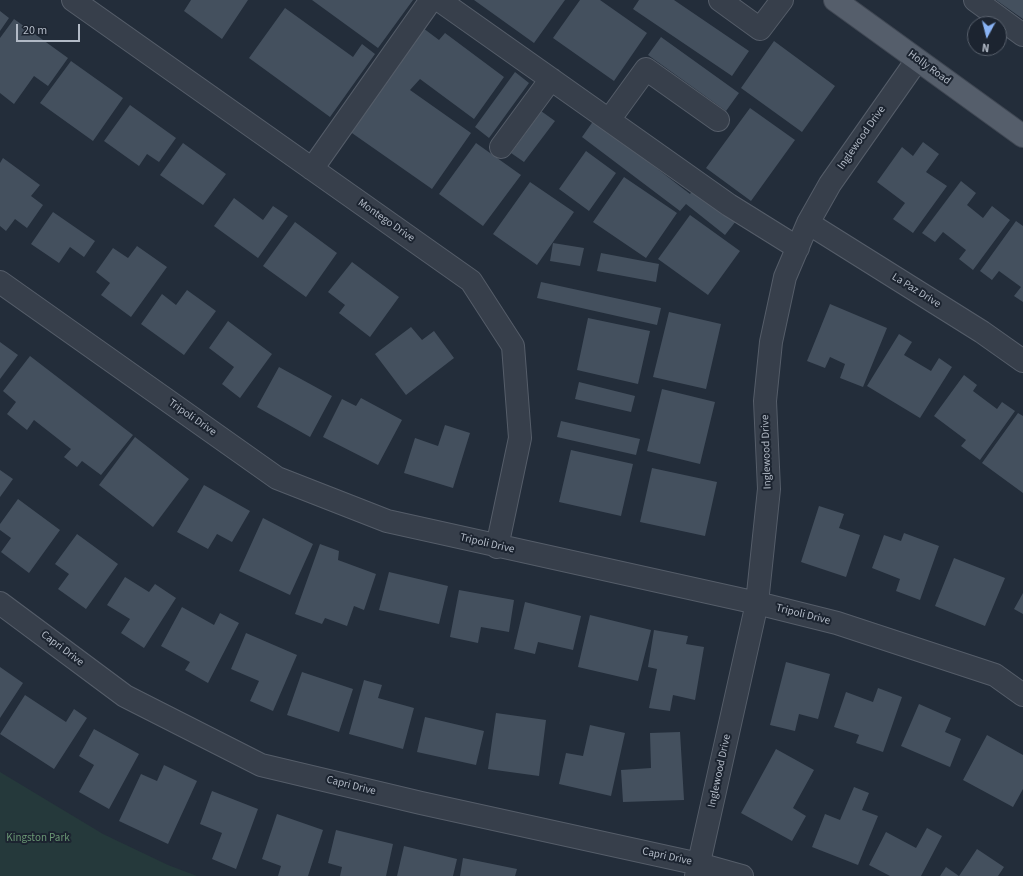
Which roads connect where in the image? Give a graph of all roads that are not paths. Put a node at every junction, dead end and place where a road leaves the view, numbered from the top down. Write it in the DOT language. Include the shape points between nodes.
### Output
graph roads {
  1 [pos="73,0"];
  2 [pos="431,0"];
  3 [pos="438,0"];
  4 [pos="720,0"];
  5 [pos="782,0"];
  6 [pos="835,0"];
  7 [pos="974,0"];
  8 [pos="1023,35"];
  9 [pos="917,60"];
  10 [pos="551,79"];
  11 [pos="609,120"];
  12 [pos="718,120"];
  13 [pos="1023,136"];
  14 [pos="501,147"];
  15 [pos="312,169"];
  16 [pos="808,223"];
  17 [pos="798,248"];
  18 [pos="0,282"];
  19 [pos="1023,361"];
  20 [pos="497,547"];
  21 [pos="0,603"];
  22 [pos="757,603"];
  23 [pos="1023,695"];
  24 [pos="698,870"];
  25 [pos="742,876"];
  1 -- 15 [label="street, Montego Drive"];
  2 -- 15 [label="street"];
  3 -- 10 [label="street"];
  4 -- 5 [label="street" via="760,29"];
  6 -- 9 [label="main road, Holly Road"];
  7 -- 8 [label="street"];
  9 -- 13 [label="main road, Holly Road"];
  9 -- 16 [label="street, Inglewood Drive" via="830,184"];
  10 -- 11 [label="street"];
  10 -- 14 [label="street"];
  11 -- 12 [label="street" via="646,69"];
  11 -- 17 [label="street" via="729,205"];
  15 -- 20 [label="street, Montego Drive" via="471,281 512,346 520,438"];
  16 -- 17 [label="street, Inglewood Drive"];
  16 -- 19 [label="street, La Paz Drive" via="982,332"];
  17 -- 22 [label="street, Inglewood Drive" via="785,278 771,342 765,402 768,489"];
  18 -- 20 [label="street, Tripoli Drive" via="277,478 387,521"];
  20 -- 22 [label="street, Tripoli Drive"];
  21 -- 24 [label="street, Capri Drive" via="125,696 261,764"];
  22 -- 23 [label="street, Tripoli Drive" via="837,623 995,675"];
  22 -- 24 [label="street, Inglewood Drive"];
  24 -- 25 [label="street, Capri Drive"];
}
